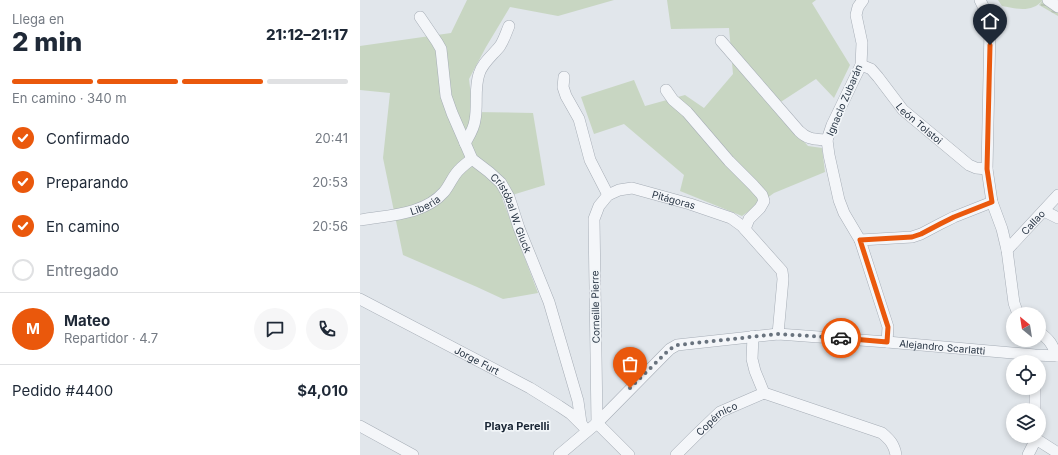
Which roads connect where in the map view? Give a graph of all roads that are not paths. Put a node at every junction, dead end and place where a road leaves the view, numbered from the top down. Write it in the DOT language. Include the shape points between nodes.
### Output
graph roads {
  1 [pos="863,0"];
  2 [pos="980,0"];
  3 [pos="1048,0"];
  4 [pos="1058,7"];
  5 [pos="420,17"];
  6 [pos="508,26"];
  7 [pos="721,41"];
  8 [pos="861,65"];
  9 [pos="564,77"];
  10 [pos="666,90"];
  11 [pos="827,140"];
  12 [pos="465,144"];
  13 [pos="472,159"];
  14 [pos="987,169"];
  15 [pos="608,195"];
  16 [pos="1058,195"];
  17 [pos="992,202"];
  18 [pos="1044,211"];
  19 [pos="1058,218"];
  20 [pos="360,220"];
  21 [pos="745,229"];
  22 [pos="860,240"];
  23 [pos="1008,250"];
  24 [pos="360,299"];
  25 [pos="1015,307"];
  26 [pos="778,334"];
  27 [pos="753,336"];
  28 [pos="1046,337"];
  29 [pos="887,342"];
  30 [pos="1006,356"];
  31 [pos="1058,356"];
  32 [pos="1046,358"];
  33 [pos="764,393"];
  34 [pos="597,422"];
  35 [pos="360,426"];
  36 [pos="584,427"];
  37 [pos="1034,443"];
  38 [pos="1043,443"];
  39 [pos="1058,453"];
  40 [pos="413,455"];
  41 [pos="559,455"];
  42 [pos="629,455"];
  43 [pos="676,455"];
  44 [pos="896,455"];
  45 [pos="1028,455"];
  1 -- 8 [label="street, Ignacio Zubarán" via="856,15 862,43"];
  2 -- 14 [label="street" via="990,29"];
  3 -- 4 [label="street"];
  5 -- 12 [label="street, Cristóbal W. Gluck" via="441,49 446,96"];
  6 -- 12 [label="street" via="504,40 479,73 475,120"];
  7 -- 11 [label="street" via="803,136"];
  8 -- 11 [label="street, Ignacio Zubarán"];
  8 -- 14 [label="street, León Tolstoi" via="871,69 903,110 969,165"];
  9 -- 15 [label="street" via="563,87 566,96 579,119 590,160"];
  10 -- 21 [label="street" via="762,195 764,201 749,219"];
  11 -- 22 [label="street, Ignacio Zubarán" via="839,200"];
  12 -- 13 [label="street, Cristóbal W. Gluck"];
  13 -- 20 [label="street, Liberia" via="460,169 444,192 422,208"];
  13 -- 36 [label="street, Cristóbal W. Gluck" via="501,183 509,197 549,302"];
  14 -- 17 [label="street"];
  15 -- 21 [label="street, Pitágoras" via="632,188 731,218"];
  15 -- 34 [label="street, Corneille Pierre" via="599,206 594,219"];
  16 -- 18 [label="street, Callao"];
  17 -- 22 [label="street" via="912,237"];
  17 -- 23 [label="street"];
  18 -- 19 [label="street"];
  18 -- 23 [label="street, Callao"];
  21 -- 26 [label="street, Pitágoras" via="782,271"];
  22 -- 29 [label="street, Ignacio Zubarán" via="888,327"];
  23 -- 25 [label="street"];
  24 -- 36 [label="street, Jorge Furt" via="530,388 559,406"];
  26 -- 27 [label="street, Alejandro Scarlatti"];
  26 -- 29 [label="street, Alejandro Scarlatti"];
  27 -- 33 [label="street" via="754,371"];
  27 -- 34 [label="street, Alejandro Scarlatti" via="673,347"];
  28 -- 31 [label="street" via="1053,344"];
  29 -- 30 [label="street, Alejandro Scarlatti"];
  31 -- 32 [label="street, Alejandro Scarlatti"];
  33 -- 43 [label="street, Copérnico" via="720,412"];
  33 -- 44 [label="street" via="882,433 895,447"];
  34 -- 36 [label="street, Alejandro Scarlatti"];
  34 -- 42 [label="street"];
  35 -- 40 [label="street"];
  36 -- 41 [label="street, Alejandro Scarlatti"];
  37 -- 45 [label="street"];
  38 -- 39 [label="street"];
}
